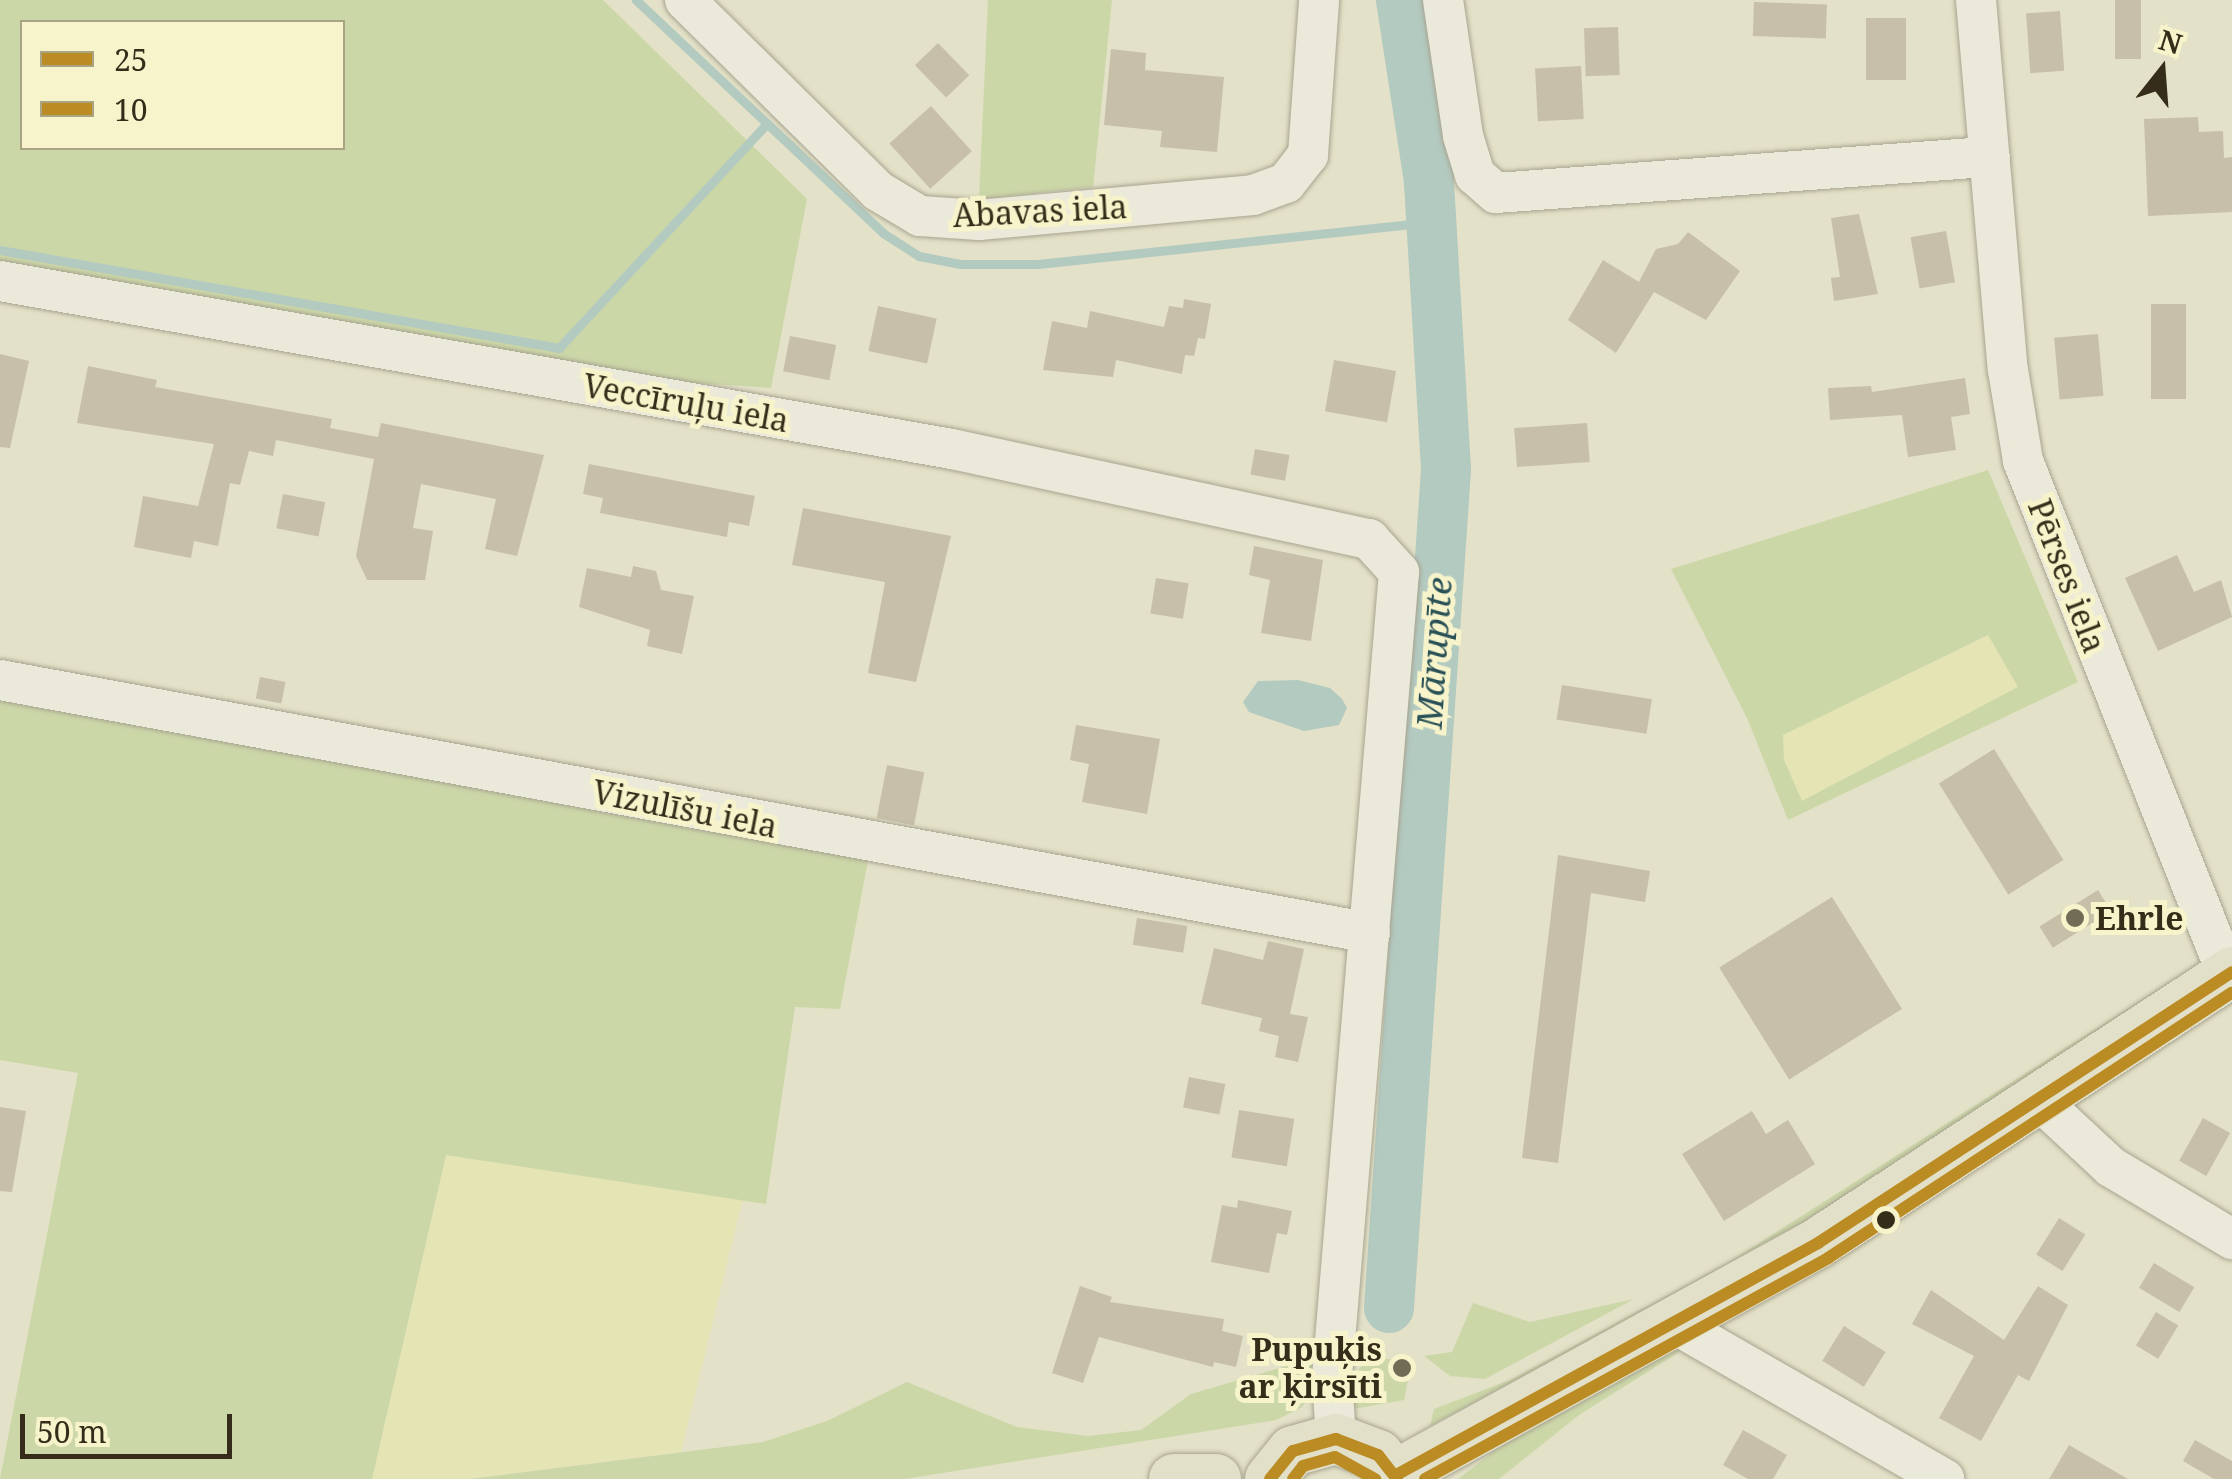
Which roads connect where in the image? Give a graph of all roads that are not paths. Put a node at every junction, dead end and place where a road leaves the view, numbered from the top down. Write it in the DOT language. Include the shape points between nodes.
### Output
graph roads {
  1 [pos="685,0"];
  2 [pos="1319,0"];
  3 [pos="1443,0"];
  4 [pos="1976,0"];
  5 [pos="1990,157"];
  6 [pos="0,281"];
  7 [pos="0,680"];
  8 [pos="1370,933"];
  9 [pos="2230,973"];
  10 [pos="2040,1100"];
  11 [pos="2232,1239"];
  12 [pos="1672,1323"];
  13 [pos="1336,1439"];
  14 [pos="1396,1477"];
  15 [pos="1174,1479"];
  16 [pos="1216,1479"];
  17 [pos="1270,1479"];
  18 [pos="1944,1479"];
  1 -- 2 [label="street, Abavas iela" via="878,191 920,216 979,220 1253,195 1286,183 1308,155"];
  3 -- 5 [label="street" via="1463,136 1475,175 1496,193"];
  4 -- 5 [label="street, Pērses iela"];
  5 -- 9 [label="street, Pērses iela" via="2008,370 2024,460"];
  6 -- 8 [label="street, Veccīruļu iela" via="952,449 1369,539 1399,572"];
  7 -- 8 [label="street, Vizulīšu iela"];
  8 -- 13 [label="street" via="1332,1376"];
  9 -- 10 [label="main road"];
  10 -- 11 [label="street" via="2111,1167"];
  10 -- 12 [label="main road" via="1818,1243"];
  12 -- 14 [label="main road"];
  12 -- 18 [label="street"];
  13 -- 14 [label="main road" via="1378,1455"];
  13 -- 17 [label="main road" via="1293,1451"];
  15 -- 16 [label="main road"];
}
